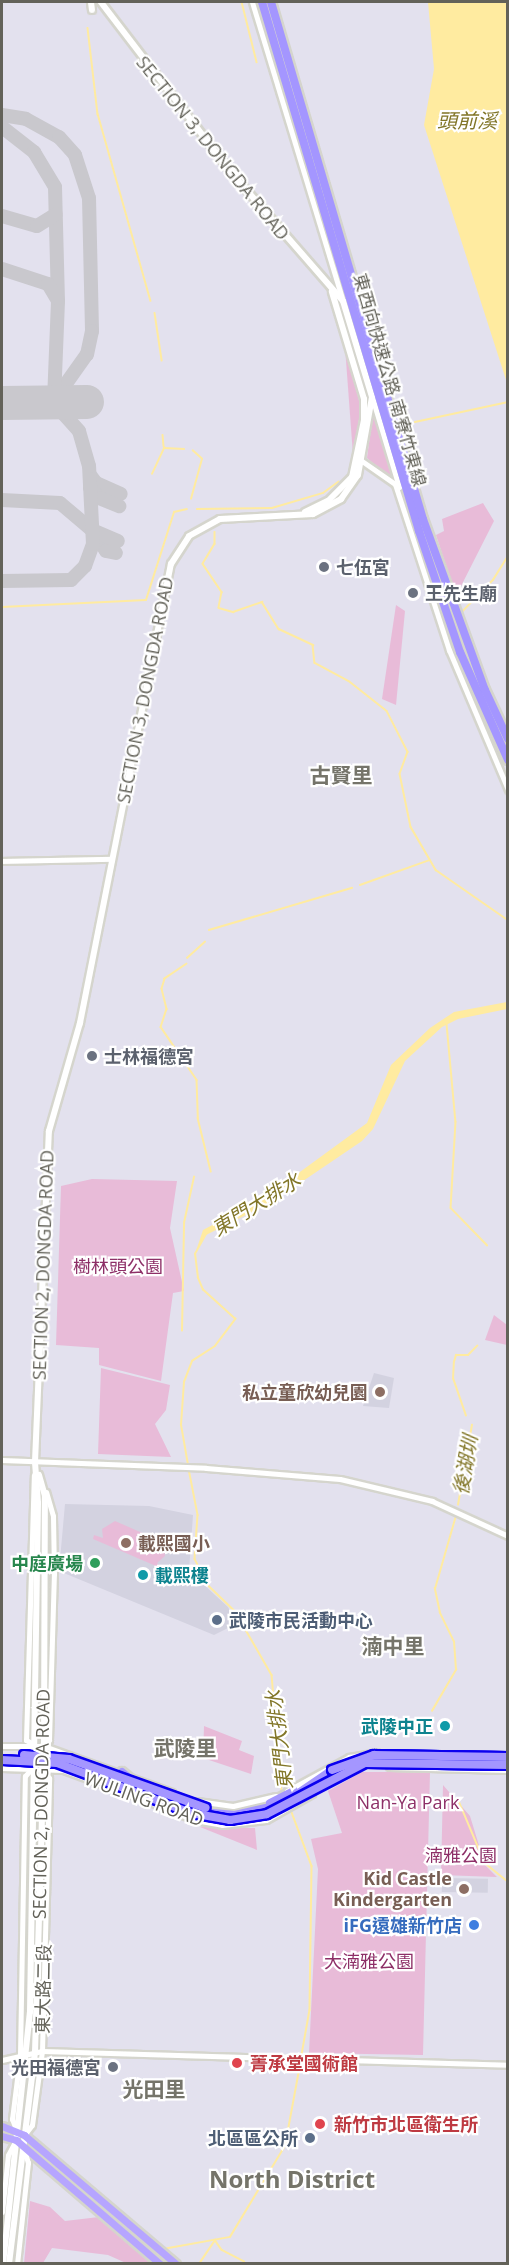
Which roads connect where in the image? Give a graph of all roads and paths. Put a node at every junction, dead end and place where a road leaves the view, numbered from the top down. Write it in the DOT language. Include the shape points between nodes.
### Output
graph roads {
  1 [pos="91,2"];
  2 [pos="101,2"];
  3 [pos="252,2"];
  4 [pos="262,2"];
  5 [pos="271,2"];
  6 [pos="92,10"];
  7 [pos="334,274"];
  8 [pos="330,289"];
  9 [pos="343,301"];
  10 [pos="372,397"];
  11 [pos="360,459"];
  12 [pos="403,503"];
  13 [pos="416,511"];
  14 [pos="507,739"];
  15 [pos="507,760"];
  16 [pos="507,790"];
  17 [pos="111,859"];
  18 [pos="2,861"];
  19 [pos="2,1460"];
  20 [pos="35,1462"];
  21 [pos="507,1536"];
  22 [pos="34,1745"];
  23 [pos="2,1746"];
  24 [pos="44,1746"];
  25 [pos="450,1754"];
  26 [pos="2,1755"];
  27 [pos="507,1759"];
  28 [pos="2,1760"];
  29 [pos="475,1761"];
  30 [pos="33,1767"];
  31 [pos="2,1768"];
  32 [pos="43,1769"];
  33 [pos="450,1769"];
  34 [pos="507,1770"];
  35 [pos="122,1772"];
  36 [pos="333,1773"];
  37 [pos="324,1778"];
  38 [pos="142,1789"];
  39 [pos="120,1791"];
  40 [pos="266,1820"];
  41 [pos="38,2051"];
  42 [pos="24,2054"];
  43 [pos="2,2060"];
  44 [pos="507,2065"];
  45 [pos="2,2126"];
  46 [pos="20,2133"];
  47 [pos="2,2136"];
  48 [pos="16,2140"];
  49 [pos="22,2146"];
  50 [pos="2,2212"];
  51 [pos="158,2262"];
  52 [pos="3,2264"];
  53 [pos="9,2264"];
  54 [pos="17,2264"];
  55 [pos="176,2264"];
  1 -- 6 [label="main road"];
  2 -- 8 [label="main road, SECTION 3, DONGDA ROAD" via="195,128"];
  3 -- 7 [label="street"];
  4 -- 13 [label="highway, 東西向快速公路 南寮竹東線"];
  5 -- 13 [label="highway, 東西向快速公路 南寮竹東線"];
  7 -- 8 [label="street"];
  7 -- 9 [label="street"];
  8 -- 9 [label="main road, SECTION 3, DONGDA ROAD"];
  8 -- 11 [label="main road, SECTION 3, DONGDA ROAD" via="364,399"];
  9 -- 10 [label="main road, SECTION 3, DONGDA ROAD"];
  10 -- 11 [label="main road, SECTION 3, DONGDA ROAD"];
  10 -- 12 [label="street"];
  11 -- 12 [label="street" via="395,484"];
  11 -- 17 [label="main road, SECTION 3, DONGDA ROAD" via="341,499 314,514 220,519 189,536 179,548 166,582"];
  12 -- 16 [label="street" via="449,650"];
  13 -- 14 [label="highway, 東西向快速公路 南寮竹東線" via="484,690"];
  13 -- 15 [label="highway, 東西向快速公路 南寮竹東線" via="476,693"];
  17 -- 18 [label="street"];
  17 -- 20 [label="main road, SECTION 2, DONGDA ROAD" via="80,1023 49,1131"];
  19 -- 20 [label="street"];
  20 -- 21 [label="street" via="304,1474 379,1486 432,1501"];
  20 -- 22 [label="main road, SECTION 2, DONGDA ROAD"];
  20 -- 24 [label="main road, SECTION 2, DONGDA ROAD" via="45,1496"];
  22 -- 23 [label="street, WULING ROAD"];
  22 -- 24 [label="street, WULING ROAD"];
  22 -- 30 [label="main road, SECTION 2, DONGDA ROAD"];
  24 -- 32 [label="main road, SECTION 2, DONGDA ROAD"];
  24 -- 35 [label="street, WULING ROAD"];
  25 -- 27 [label="street"];
  25 -- 29 [label="highway"];
  25 -- 35 [label="street, WULING ROAD" via="361,1754 277,1796 247,1804 213,1805"];
  26 -- 36 [label="highway, bridge" via="69,1759 198,1806 230,1810 272,1803"];
  27 -- 29 [label="highway"];
  27 -- 36 [label="highway, bridge" via="376,1762"];
  28 -- 36 [label="highway, bridge" via="57,1763 191,1813 230,1820 267,1814"];
  29 -- 33 [label="highway"];
  30 -- 31 [label="street, WULING ROAD"];
  30 -- 32 [label="street, WULING ROAD"];
  30 -- 42 [label="main road, SECTION 2, DONGDA ROAD"];
  32 -- 39 [label="street, WULING ROAD" via="63,1770"];
  32 -- 41 [label="main road, SECTION 2, DONGDA ROAD"];
  33 -- 34 [label="street"];
  33 -- 40 [label="street, WULING ROAD" via="369,1766 346,1774"];
  35 -- 38 [label="highway"];
  36 -- 38 [label="highway, bridge" via="270,1809 210,1813"];
  37 -- 40 [label="street, bridge" via="281,1804"];
  38 -- 39 [label="highway"];
  39 -- 40 [label="street, WULING ROAD" via="202,1822 234,1825"];
  41 -- 42 [label="street"];
  41 -- 44 [label="street"];
  41 -- 46 [label="main road, SECTION 2, DONGDA ROAD"];
  42 -- 43 [label="street"];
  42 -- 46 [label="main road, SECTION 2, DONGDA ROAD"];
  45 -- 46 [label="main road"];
  46 -- 48 [label="main road, SECTION 2, DONGDA ROAD"];
  46 -- 49 [label="main road, SECTION 2, DONGDA ROAD"];
  46 -- 55 [label="main road"];
  47 -- 48 [label="main road"];
  48 -- 49 [label="main road"];
  48 -- 50 [label="street, SECTION 2, DONGDA ROAD" via="8,2155"];
  48 -- 52 [label="main road, SECTION 2, DONGDA ROAD"];
  49 -- 51 [label="main road"];
  49 -- 53 [label="main road, SECTION 2, DONGDA ROAD"];
  49 -- 54 [label="street, SECTION 2, DONGDA ROAD" via="28,2163"];
}
